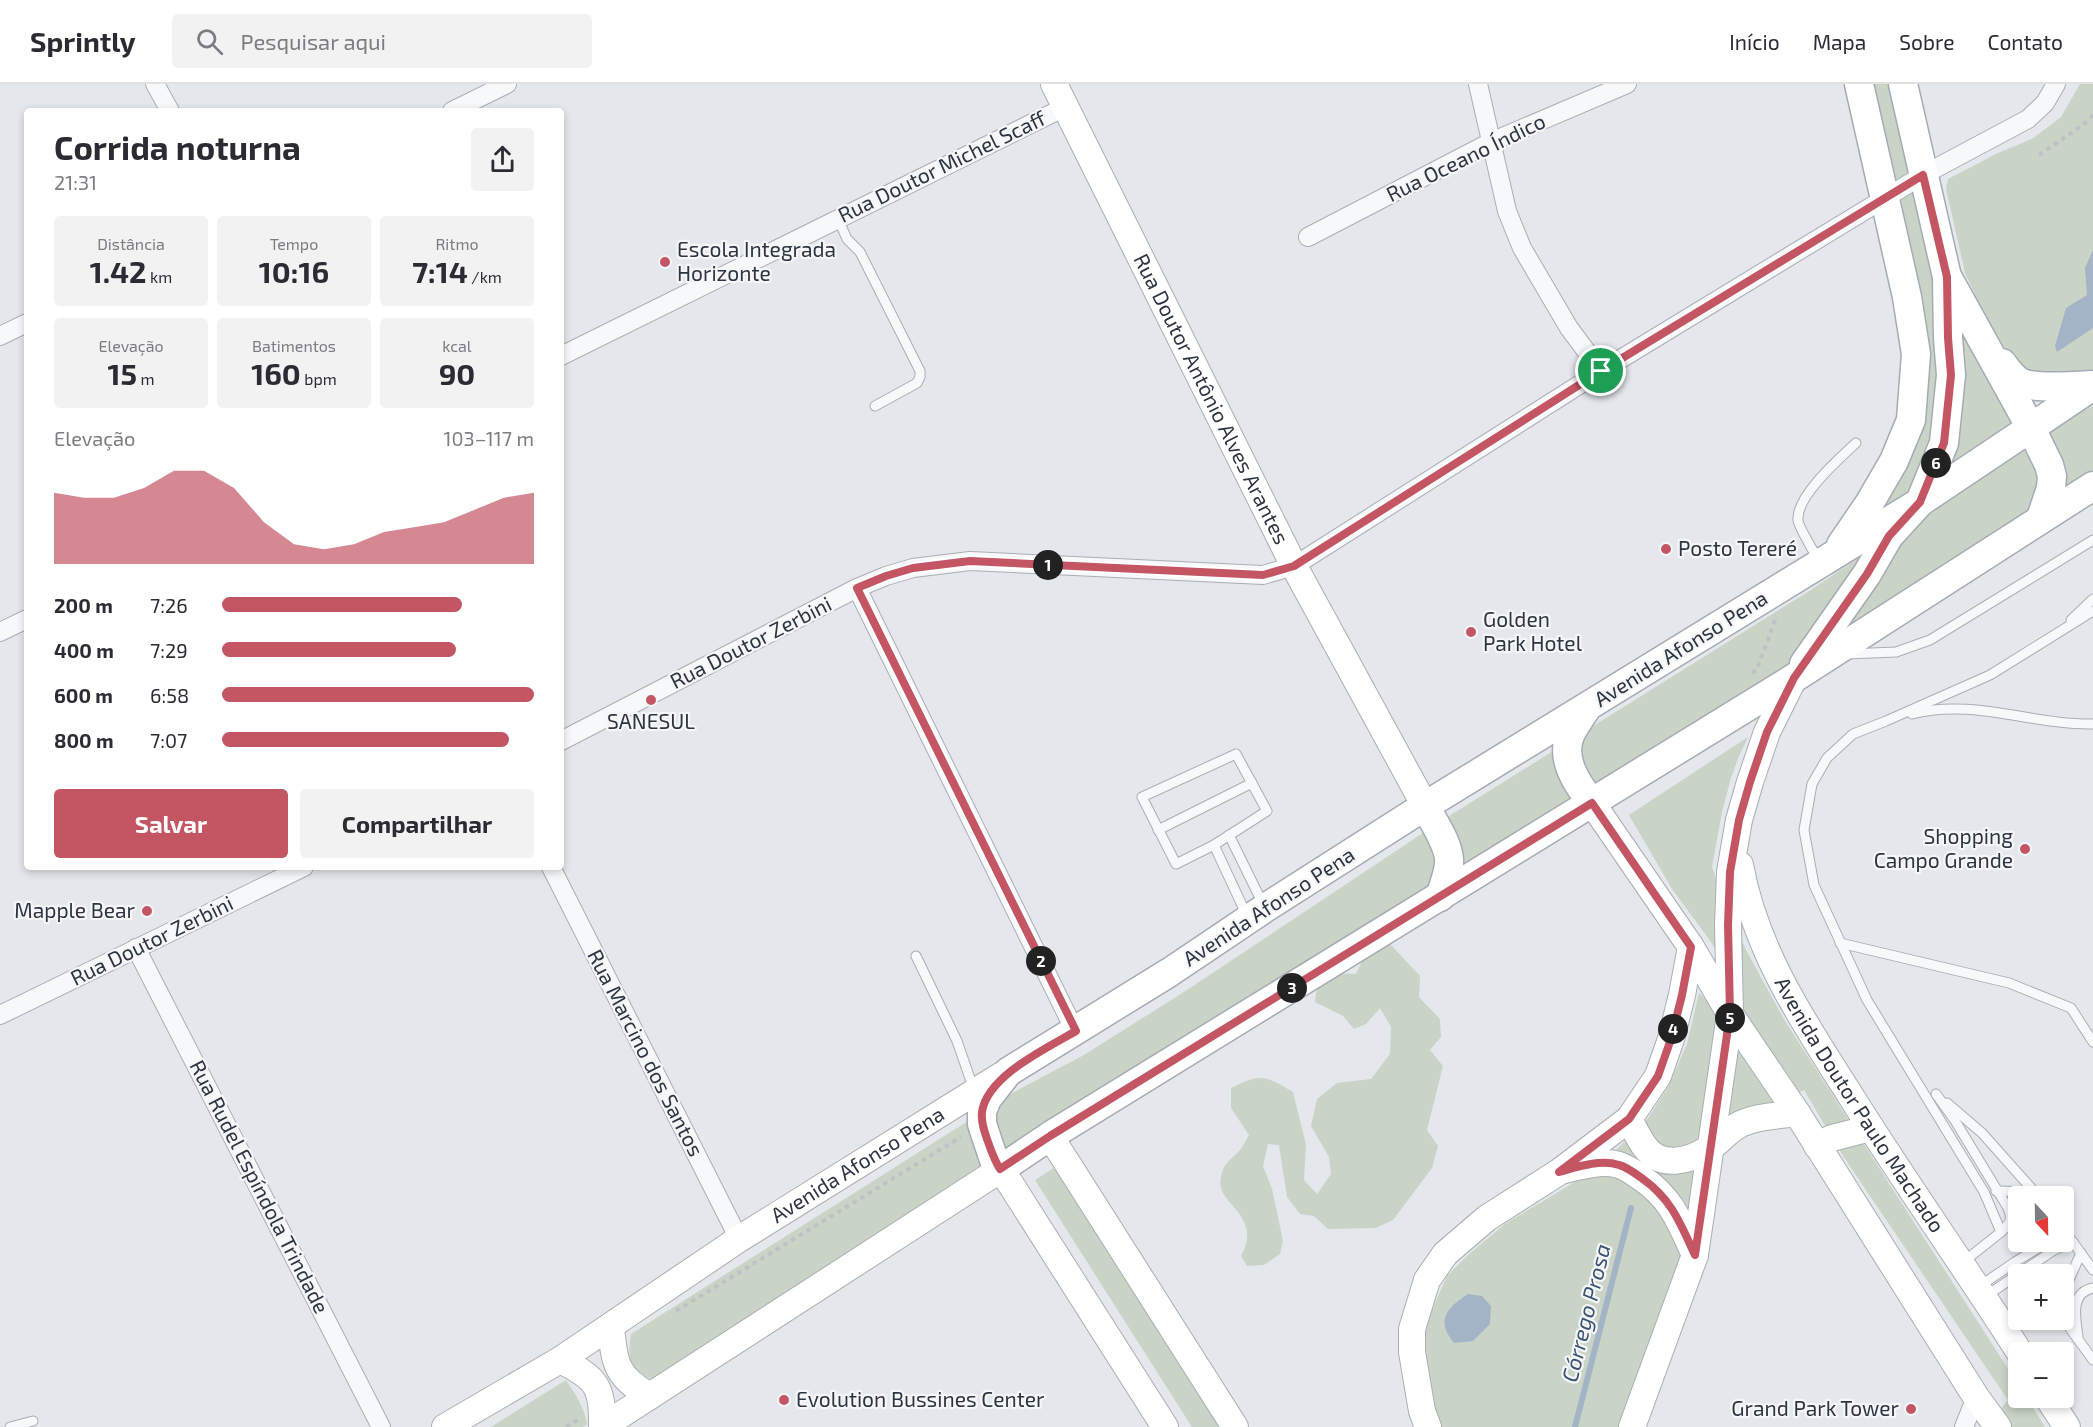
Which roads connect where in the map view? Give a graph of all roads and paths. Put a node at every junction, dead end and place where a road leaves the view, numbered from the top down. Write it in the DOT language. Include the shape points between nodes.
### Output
graph roads {
  1 [pos="155,84"];
  2 [pos="507,84"];
  3 [pos="1054,84"];
  4 [pos="1478,84"];
  5 [pos="1627,84"];
  6 [pos="1859,84"];
  7 [pos="1903,84"];
  8 [pos="2056,84"];
  9 [pos="1065,107"];
  10 [pos="168,108"];
  11 [pos="458,108"];
  12 [pos="2093,116"];
  13 [pos="1491,142"];
  14 [pos="2039,155"];
  15 [pos="1923,175"];
  16 [pos="1885,199"];
  17 [pos="838,219"];
  18 [pos="1308,237"];
  19 [pos="1947,277"];
  20 [pos="24,324"];
  21 [pos="0,336"];
  22 [pos="1985,343"];
  23 [pos="564,355"];
  24 [pos="1601,371"];
  25 [pos="2093,386"];
  26 [pos="875,406"];
  27 [pos="2031,428"];
  28 [pos="1856,443"];
  29 [pos="2093,486"];
  30 [pos="1920,502"];
  31 [pos="2041,518"];
  32 [pos="2093,540"];
  33 [pos="1827,559"];
  34 [pos="1294,566"];
  35 [pos="857,588"];
  36 [pos="2093,599"];
  37 [pos="2093,611"];
  38 [pos="24,620"];
  39 [pos="0,632"];
  40 [pos="2058,632"];
  41 [pos="1827,656"];
  42 [pos="1794,678"];
  43 [pos="1587,708"];
  44 [pos="1886,721"];
  45 [pos="2093,724"];
  46 [pos="564,739"];
  47 [pos="1252,783"];
  48 [pos="1592,803"];
  49 [pos="1425,806"];
  50 [pos="1158,830"];
  51 [pos="1229,836"];
  52 [pos="1736,841"];
  53 [pos="1214,845"];
  54 [pos="298,870"];
  55 [pos="553,870"];
  56 [pos="1440,897"];
  57 [pos="1257,914"];
  58 [pos="1840,943"];
  59 [pos="1691,947"];
  60 [pos="136,948"];
  61 [pos="916,956"];
  62 [pos="1730,1014"];
  63 [pos="0,1015"];
  64 [pos="1076,1031"];
  65 [pos="2093,1042"];
  66 [pos="1008,1072"];
  67 [pos="975,1092"];
  68 [pos="1936,1094"];
  69 [pos="1928,1101"];
  70 [pos="1797,1113"];
  71 [pos="1629,1119"];
  72 [pos="982,1124"];
  73 [pos="1871,1128"];
  74 [pos="1050,1136"];
  75 [pos="1817,1146"];
  76 [pos="1710,1148"];
  77 [pos="1000,1169"];
  78 [pos="1559,1172"];
  79 [pos="2029,1186"];
  80 [pos="1998,1190"];
  81 [pos="2008,1191"];
  82 [pos="1984,1192"];
  83 [pos="2001,1232"];
  84 [pos="739,1239"];
  85 [pos="2074,1244"];
  86 [pos="2032,1252"];
  87 [pos="2051,1252"];
  88 [pos="2081,1254"];
  89 [pos="1695,1255"];
  90 [pos="1962,1263"];
  91 [pos="2074,1269"];
  92 [pos="2093,1270"];
  93 [pos="2093,1288"];
  94 [pos="1981,1292"];
  95 [pos="674,1313"];
  96 [pos="611,1326"];
  97 [pos="2069,1330"];
  98 [pos="2078,1337"];
  99 [pos="2013,1342"];
  100 [pos="2093,1359"];
  101 [pos="560,1360"];
  102 [pos="650,1396"];
  103 [pos="1976,1397"];
  104 [pos="2055,1408"];
  105 [pos="33,1421"];
  106 [pos="10,1427"];
  107 [pos="381,1427"];
  108 [pos="445,1427"];
  109 [pos="602,1427"];
  110 [pos="1165,1427"];
  111 [pos="1235,1427"];
  112 [pos="1428,1427"];
  113 [pos="1632,1427"];
  114 [pos="1964,1427"];
  115 [pos="1998,1427"];
  116 [pos="2067,1427"];
  1 -- 10 [label="street"];
  2 -- 11 [label="street"];
  3 -- 9 [label="main road, Rua Doutor Antônio Alves Arantes"];
  4 -- 13 [label="street"];
  5 -- 13 [label="street, Rua Oceano Índico"];
  6 -- 16 [label="main road"];
  7 -- 15 [label="main road"];
  8 -- 15 [label="street, Rua Doutor Zerbini" via="2045,103 2028,119"];
  9 -- 17 [label="street, Rua Doutor Michel Scaff"];
  9 -- 34 [label="main road, Rua Doutor Antônio Alves Arantes"];
  12 -- 14 [label="path"];
  13 -- 18 [label="street, Rua Oceano Índico"];
  13 -- 24 [label="street" via="1507,212 1522,248 1569,328"];
  15 -- 16 [label="street, Rua Doutor Zerbini"];
  15 -- 19 [label="main road"];
  16 -- 24 [label="street, Rua Doutor Zerbini"];
  16 -- 33 [label="main road" via="1916,354 1911,420 1894,462 1869,504"];
  17 -- 23 [label="street, Rua Doutor Michel Scaff"];
  17 -- 26 [label="lane" via="847,239 860,252 920,371 917,383"];
  19 -- 22 [label="main road"];
  19 -- 30 [label="main road" via="1949,408 1944,443"];
  20 -- 21 [label="street"];
  22 -- 25 [label="main road" via="2012,376 2024,384"];
  22 -- 27 [label="main road"];
  24 -- 34 [label="street, Rua Doutor Zerbini"];
  25 -- 27 [label="main road, Avenida Afonso Pena"];
  27 -- 30 [label="main road, Avenida Afonso Pena"];
  27 -- 31 [label="main road" via="2052,476"];
  28 -- 33 [label="lane" via="1817,481 1800,510 1798,521"];
  29 -- 31 [label="main road"];
  30 -- 33 [label="main road, Avenida Afonso Pena"];
  30 -- 42 [label="main road" via="1889,536"];
  31 -- 41 [label="main road"];
  32 -- 41 [label="lane" via="1930,640 1896,652"];
  33 -- 43 [label="main road, Avenida Afonso Pena"];
  34 -- 35 [label="street, Rua Doutor Zerbini" via="1263,575 970,561 913,568"];
  34 -- 49 [label="main road, Rua Doutor Antônio Alves Arantes"];
  35 -- 46 [label="street, Rua Doutor Zerbini"];
  35 -- 64 [label="street"];
  36 -- 40 [label="lane"];
  37 -- 40 [label="lane"];
  38 -- 39 [label="street"];
  40 -- 44 [label="lane" via="1990,675"];
  41 -- 42 [label="main road"];
  42 -- 48 [label="main road"];
  42 -- 52 [label="main road" via="1767,732"];
  43 -- 48 [label="main road" via="1570,734 1568,761"];
  43 -- 49 [label="main road, Avenida Afonso Pena"];
  44 -- 45 [label="lane" via="1925,711 1955,709"];
  44 -- 58 [label="lane" via="1853,734 1827,758 1812,784 1804,830 1814,885"];
  47 -- 50 [label="lane"];
  47 -- 50 [label="lane" via="1236,754 1142,797"];
  47 -- 51 [label="lane" via="1267,812"];
  48 -- 56 [label="main road"];
  48 -- 59 [label="main road"];
  49 -- 56 [label="main road" via="1449,863"];
  49 -- 57 [label="main road, Avenida Afonso Pena"];
  50 -- 53 [label="lane" via="1176,864"];
  51 -- 53 [label="lane"];
  51 -- 57 [label="lane"];
  52 -- 62 [label="main road" via="1730,872 1728,925"];
  52 -- 73 [label="main road, Avenida Doutor Paulo Machado" via="1745,892 1763,945 1799,1015"];
  53 -- 57 [label="lane"];
  54 -- 60 [label="street, Rua Doutor Zerbini"];
  55 -- 84 [label="street, Rua Marcino dos Santos"];
  56 -- 74 [label="main road"];
  57 -- 64 [label="main road, Avenida Afonso Pena"];
  58 -- 65 [label="lane" via="2027,988 2071,1008"];
  58 -- 69 [label="lane" via="1867,1000"];
  59 -- 62 [label="main road"];
  59 -- 71 [label="main road" via="1671,1039 1658,1076"];
  60 -- 63 [label="street, Rua Doutor Zerbini"];
  60 -- 107 [label="street, Rua Rudel Espíndola Trindade"];
  61 -- 67 [label="lane" via="957,1041"];
  62 -- 70 [label="main road"];
  62 -- 76 [label="main road"];
  64 -- 66 [label="main road, Avenida Afonso Pena"];
  66 -- 67 [label="main road, Avenida Afonso Pena"];
  66 -- 72 [label="main road" via="987,1099"];
  67 -- 84 [label="main road, Avenida Afonso Pena"];
  68 -- 69 [label="lane"];
  68 -- 79 [label="lane" via="1982,1133"];
  68 -- 80 [label="lane"];
  69 -- 82 [label="lane"];
  70 -- 75 [label="main road"];
  70 -- 76 [label="main road" via="1740,1124"];
  71 -- 76 [label="main road" via="1653,1156 1682,1161"];
  71 -- 78 [label="main road"];
  72 -- 77 [label="main road"];
  72 -- 95 [label="path"];
  73 -- 75 [label="main road"];
  73 -- 90 [label="main road, Avenida Doutor Paulo Machado"];
  74 -- 77 [label="main road"];
  74 -- 111 [label="main road"];
  75 -- 103 [label="main road"];
  76 -- 89 [label="main road"];
  77 -- 102 [label="main road"];
  77 -- 110 [label="main road"];
  78 -- 89 [label="main road" via="1589,1164 1618,1164 1635,1173 1671,1205"];
  78 -- 112 [label="main road" via="1487,1218 1444,1254 1427,1280 1412,1329 1422,1411"];
  80 -- 81 [label="lane"];
  80 -- 82 [label="lane"];
  80 -- 83 [label="lane" via="2012,1216"];
  82 -- 83 [label="lane"];
  83 -- 90 [label="lane"];
  84 -- 96 [label="main road, Avenida Afonso Pena"];
  85 -- 88 [label="lane"];
  86 -- 94 [label="lane"];
  87 -- 94 [label="lane"];
  88 -- 91 [label="lane"];
  88 -- 92 [label="lane"];
  89 -- 113 [label="main road"];
  90 -- 94 [label="main road, Avenida Doutor Paulo Machado"];
  93 -- 98 [label="lane" via="2078,1297 2074,1305"];
  94 -- 99 [label="main road, Avenida Doutor Paulo Machado"];
  96 -- 101 [label="main road, Avenida Afonso Pena"];
  96 -- 102 [label="main road" via="613,1349 622,1374"];
  97 -- 98 [label="lane"];
  98 -- 100 [label="lane"];
  101 -- 108 [label="main road, Avenida Afonso Pena"];
  101 -- 109 [label="main road" via="595,1383 601,1396"];
  102 -- 109 [label="main road"];
  103 -- 114 [label="street"];
  103 -- 115 [label="main road"];
  104 -- 116 [label="main road"];
  105 -- 106 [label="lane"];
}
